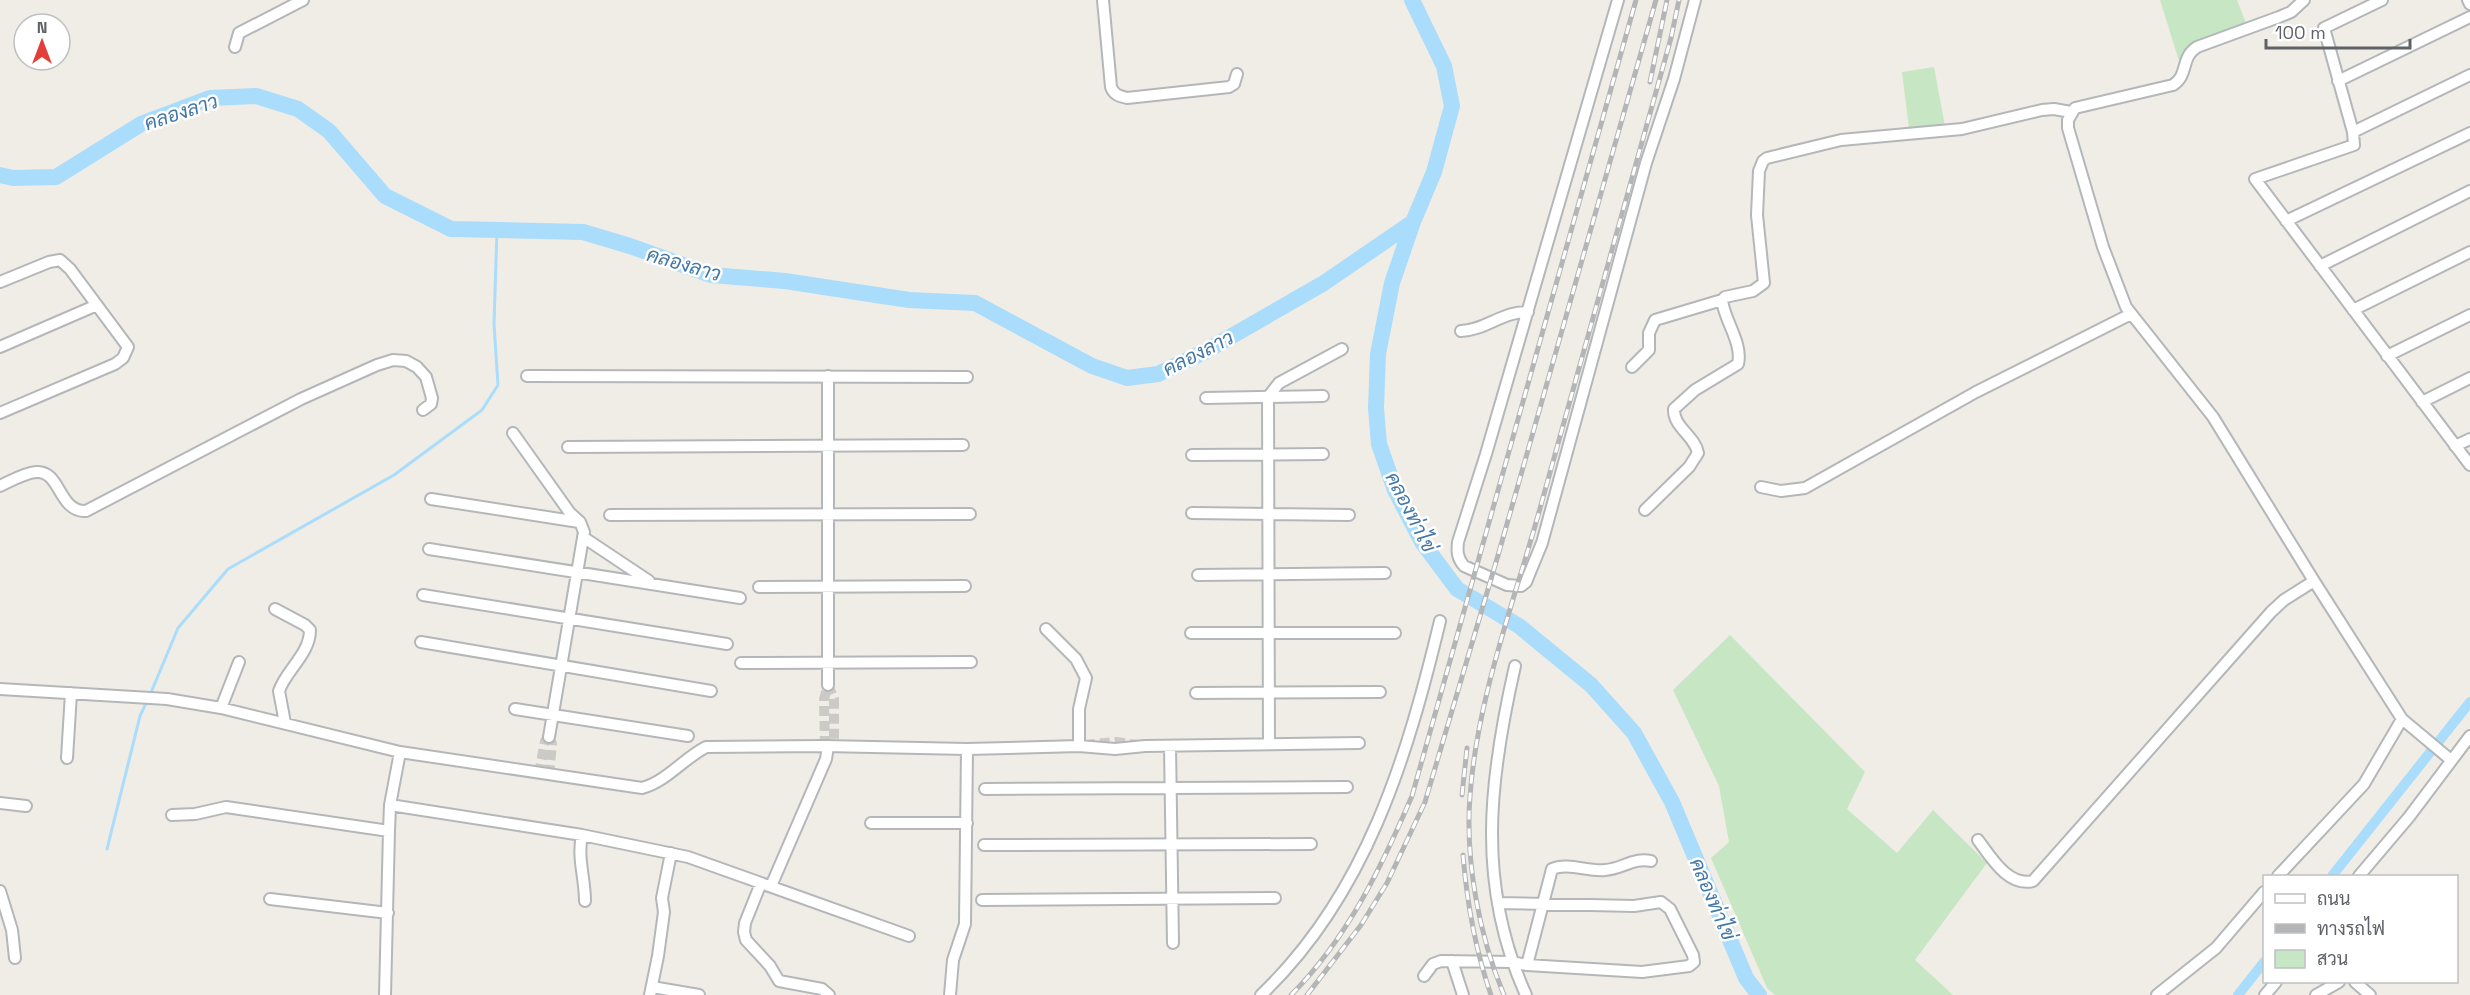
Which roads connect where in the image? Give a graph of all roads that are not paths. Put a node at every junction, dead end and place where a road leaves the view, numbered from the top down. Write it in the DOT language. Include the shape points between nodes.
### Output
graph roads {
  1 [pos="303,0"];
  2 [pos="1103,0"];
  3 [pos="1618,0"];
  4 [pos="1695,0"];
  5 [pos="2304,0"];
  6 [pos="2382,0"];
  7 [pos="2468,0"];
  8 [pos="2470,4"];
  9 [pos="2470,17"];
  10 [pos="235,47"];
  11 [pos="1237,74"];
  12 [pos="2470,75"];
  13 [pos="2338,81"];
  14 [pos="2072,112"];
  15 [pos="2353,132"];
  16 [pos="2470,133"];
  17 [pos="2470,192"];
  18 [pos="2286,221"];
  19 [pos="2470,252"];
  20 [pos="2320,266"];
  21 [pos="1,280"];
  22 [pos="1722,300"];
  23 [pos="98,305"];
  24 [pos="2354,310"];
  25 [pos="1528,312"];
  26 [pos="2131,314"];
  27 [pos="2470,315"];
  28 [pos="1461,331"];
  29 [pos="0,347"];
  30 [pos="1342,349"];
  31 [pos="2387,356"];
  32 [pos="1632,367"];
  33 [pos="527,376"];
  34 [pos="828,376"];
  35 [pos="967,376"];
  36 [pos="2470,378"];
  37 [pos="1323,396"];
  38 [pos="1268,397"];
  39 [pos="1206,398"];
  40 [pos="2422,402"];
  41 [pos="423,410"];
  42 [pos="0,413"];
  43 [pos="513,433"];
  44 [pos="2470,439"];
  45 [pos="963,445"];
  46 [pos="828,446"];
  47 [pos="2456,446"];
  48 [pos="568,447"];
  49 [pos="1268,454"];
  50 [pos="1323,454"];
  51 [pos="1192,455"];
  52 [pos="2470,465"];
  53 [pos="0,486"];
  54 [pos="1761,487"];
  55 [pos="431,499"];
  56 [pos="1645,510"];
  57 [pos="828,513"];
  58 [pos="1192,513"];
  59 [pos="970,514"];
  60 [pos="1268,514"];
  61 [pos="610,515"];
  62 [pos="1349,515"];
  63 [pos="580,522"];
  64 [pos="583,537"];
  65 [pos="429,549"];
  66 [pos="576,571"];
  67 [pos="1385,573"];
  68 [pos="1198,574"];
  69 [pos="1268,575"];
  70 [pos="2314,581"];
  71 [pos="652,583"];
  72 [pos="965,586"];
  73 [pos="759,587"];
  74 [pos="828,587"];
  75 [pos="423,595"];
  76 [pos="740,598"];
  77 [pos="275,609"];
  78 [pos="568,618"];
  79 [pos="1440,621"];
  80 [pos="1046,629"];
  81 [pos="1191,633"];
  82 [pos="1395,633"];
  83 [pos="1269,634"];
  84 [pos="421,642"];
  85 [pos="727,644"];
  86 [pos="239,662"];
  87 [pos="971,662"];
  88 [pos="741,663"];
  89 [pos="828,663"];
  90 [pos="560,666"];
  91 [pos="1515,666"];
  92 [pos="828,685"];
  93 [pos="0,689"];
  94 [pos="711,691"];
  95 [pos="1380,692"];
  96 [pos="71,693"];
  97 [pos="1196,693"];
  98 [pos="1269,693"];
  99 [pos="222,708"];
  100 [pos="515,709"];
  101 [pos="552,714"];
  102 [pos="2402,719"];
  103 [pos="285,723"];
  104 [pos="688,736"];
  105 [pos="2470,736"];
  106 [pos="549,737"];
  107 [pos="1359,743"];
  108 [pos="1269,744"];
  109 [pos="828,746"];
  110 [pos="1079,746"];
  111 [pos="1170,746"];
  112 [pos="967,749"];
  113 [pos="400,752"];
  114 [pos="2448,757"];
  115 [pos="67,758"];
  116 [pos="1171,786"];
  117 [pos="1347,787"];
  118 [pos="985,789"];
  119 [pos="0,803"];
  120 [pos="26,806"];
  121 [pos="390,806"];
  122 [pos="172,815"];
  123 [pos="871,823"];
  124 [pos="967,823"];
  125 [pos="389,831"];
  126 [pos="582,836"];
  127 [pos="1978,840"];
  128 [pos="1171,843"];
  129 [pos="1311,844"];
  130 [pos="984,845"];
  131 [pos="671,853"];
  132 [pos="1651,861"];
  133 [pos="2279,875"];
  134 [pos="2360,875"];
  135 [pos="766,885"];
  136 [pos="0,891"];
  137 [pos="2263,894"];
  138 [pos="1275,898"];
  139 [pos="270,899"];
  140 [pos="1172,899"];
  141 [pos="982,900"];
  142 [pos="585,901"];
  143 [pos="1498,903"];
  144 [pos="1541,905"];
  145 [pos="388,913"];
  146 [pos="909,936"];
  147 [pos="1173,943"];
  148 [pos="15,958"];
  149 [pos="1452,961"];
  150 [pos="1512,962"];
  151 [pos="1527,966"];
  152 [pos="1424,976"];
  153 [pos="2274,983"];
  154 [pos="2336,983"];
  155 [pos="2357,983"];
  156 [pos="651,991"];
  157 [pos="385,995"];
  158 [pos="699,995"];
  159 [pos="829,995"];
  160 [pos="950,995"];
  161 [pos="1261,995"];
  162 [pos="1463,995"];
  163 [pos="1526,995"];
  164 [pos="2157,995"];
  165 [pos="2265,995"];
  166 [pos="2316,995"];
  167 [pos="2370,995"];
  1 -- 10 [label="street" via="238,33"];
  2 -- 11 [label="street" via="1111,87 1118,96 1229,87"];
  3 -- 25 [label="street"];
  4 -- 25 [label="street" via="1542,543 1526,582 1515,586 1464,566 1457,552"];
  5 -- 14 [label="street" via="2291,12 2197,46 2187,56 2182,76 2173,85"];
  6 -- 13 [label="street" via="2324,28"];
  7 -- 8 [label="street"];
  9 -- 13 [label="street"];
  12 -- 15 [label="street"];
  13 -- 15 [label="street"];
  14 -- 22 [label="street" via="2042,110 1962,129 1841,140 1767,158 1759,171 1757,215 1764,283 1753,291"];
  14 -- 26 [label="street" via="2068,128 2076,158 2103,248"];
  15 -- 18 [label="street" via="2354,145 2254,179"];
  16 -- 18 [label="street"];
  17 -- 20 [label="street"];
  18 -- 20 [label="street"];
  19 -- 24 [label="street"];
  20 -- 24 [label="street"];
  21 -- 23 [label="street" via="60,260"];
  22 -- 32 [label="street" via="1655,320 1649,333 1649,350"];
  22 -- 56 [label="street" via="1738,350 1738,364 1695,390 1674,409 1675,419 1698,453"];
  23 -- 29 [label="street"];
  23 -- 42 [label="street" via="126,342 123,358"];
  24 -- 31 [label="street"];
  25 -- 28 [label="street" via="1513,313 1478,329"];
  26 -- 54 [label="street" via="1976,392 1805,488 1781,491"];
  26 -- 70 [label="street" via="2213,417"];
  27 -- 31 [label="street"];
  30 -- 38 [label="street" via="1279,383"];
  31 -- 40 [label="street"];
  33 -- 34 [label="street"];
  34 -- 35 [label="street"];
  34 -- 46 [label="street"];
  36 -- 40 [label="street"];
  37 -- 38 [label="street"];
  38 -- 39 [label="street"];
  38 -- 49 [label="street"];
  40 -- 47 [label="street"];
  41 -- 53 [label="street" via="432,398 426,377 406,361 393,360 302,399 86,511 70,507 45,473 37,472"];
  43 -- 63 [label="street"];
  44 -- 47 [label="street"];
  45 -- 46 [label="street"];
  46 -- 48 [label="street"];
  46 -- 57 [label="street"];
  47 -- 52 [label="street"];
  49 -- 50 [label="street"];
  49 -- 51 [label="street"];
  49 -- 60 [label="street"];
  55 -- 63 [label="street"];
  57 -- 59 [label="street"];
  57 -- 61 [label="street"];
  57 -- 74 [label="street"];
  58 -- 60 [label="street"];
  60 -- 62 [label="street"];
  60 -- 69 [label="street"];
  63 -- 64 [label="street"];
  64 -- 66 [label="street"];
  64 -- 71 [label="street"];
  65 -- 66 [label="street"];
  66 -- 71 [label="street"];
  66 -- 78 [label="street"];
  67 -- 69 [label="street"];
  68 -- 69 [label="street"];
  69 -- 83 [label="street"];
  70 -- 102 [label="street"];
  70 -- 127 [label="street" via="2271,612 2033,880 2012,879"];
  71 -- 76 [label="street"];
  72 -- 74 [label="street"];
  73 -- 74 [label="street"];
  74 -- 89 [label="street"];
  75 -- 78 [label="street"];
  77 -- 103 [label="street" via="310,630 308,642 279,691"];
  78 -- 85 [label="street"];
  78 -- 90 [label="street"];
  79 -- 161 [label="street" via="1395,782 1350,880 1314,935"];
  80 -- 110 [label="street" via="1076,658 1086,678 1079,709"];
  81 -- 83 [label="street"];
  82 -- 83 [label="street"];
  83 -- 98 [label="street"];
  84 -- 90 [label="street"];
  86 -- 99 [label="street"];
  87 -- 89 [label="street"];
  88 -- 89 [label="street"];
  89 -- 92 [label="street"];
  90 -- 94 [label="street"];
  90 -- 101 [label="street"];
  91 -- 143 [label="street" via="1492,793"];
  93 -- 96 [label="street"];
  95 -- 98 [label="street"];
  96 -- 99 [label="street" via="167,699"];
  96 -- 115 [label="street"];
  97 -- 98 [label="street"];
  98 -- 108 [label="street"];
  99 -- 103 [label="street"];
  100 -- 101 [label="street"];
  101 -- 104 [label="street"];
  101 -- 106 [label="street"];
  102 -- 114 [label="street"];
  102 -- 133 [label="street" via="2364,783"];
  103 -- 113 [label="street"];
  105 -- 114 [label="street"];
  107 -- 108 [label="street"];
  108 -- 111 [label="street"];
  109 -- 112 [label="street"];
  109 -- 113 [label="street" via="706,747 642,788"];
  109 -- 135 [label="street" via="826,759"];
  110 -- 111 [label="street"];
  110 -- 112 [label="street"];
  111 -- 116 [label="street"];
  112 -- 124 [label="street"];
  113 -- 121 [label="street"];
  114 -- 134 [label="street" via="2409,817"];
  116 -- 117 [label="street"];
  116 -- 118 [label="street"];
  116 -- 128 [label="street"];
  119 -- 120 [label="street"];
  121 -- 125 [label="street"];
  121 -- 126 [label="street"];
  122 -- 125 [label="street" via="226,807"];
  123 -- 124 [label="street"];
  124 -- 160 [label="street" via="965,924 953,960"];
  125 -- 145 [label="street"];
  126 -- 131 [label="street"];
  126 -- 142 [label="street" via="579,850"];
  128 -- 129 [label="street"];
  128 -- 130 [label="street"];
  128 -- 140 [label="street"];
  131 -- 135 [label="street"];
  131 -- 156 [label="street"];
  132 -- 144 [label="street" via="1640,859 1606,871 1556,867 1549,874"];
  135 -- 146 [label="street"];
  135 -- 159 [label="street" via="745,923 746,940 779,981 822,989"];
  136 -- 148 [label="street" via="12,930"];
  137 -- 164 [label="street" via="2216,948"];
  138 -- 140 [label="street"];
  139 -- 145 [label="street"];
  140 -- 141 [label="street"];
  140 -- 147 [label="street"];
  143 -- 144 [label="street"];
  143 -- 150 [label="street"];
  144 -- 151 [label="street"];
  144 -- 151 [label="street" via="1634,906 1661,902 1670,909 1694,962 1642,972"];
  145 -- 157 [label="street"];
  149 -- 150 [label="street"];
  149 -- 152 [label="street" via="1437,962"];
  149 -- 162 [label="street"];
  150 -- 151 [label="street"];
  150 -- 163 [label="street"];
  153 -- 165 [label="street"];
  154 -- 166 [label="street"];
  155 -- 167 [label="street"];
  156 -- 158 [label="street"];
}
